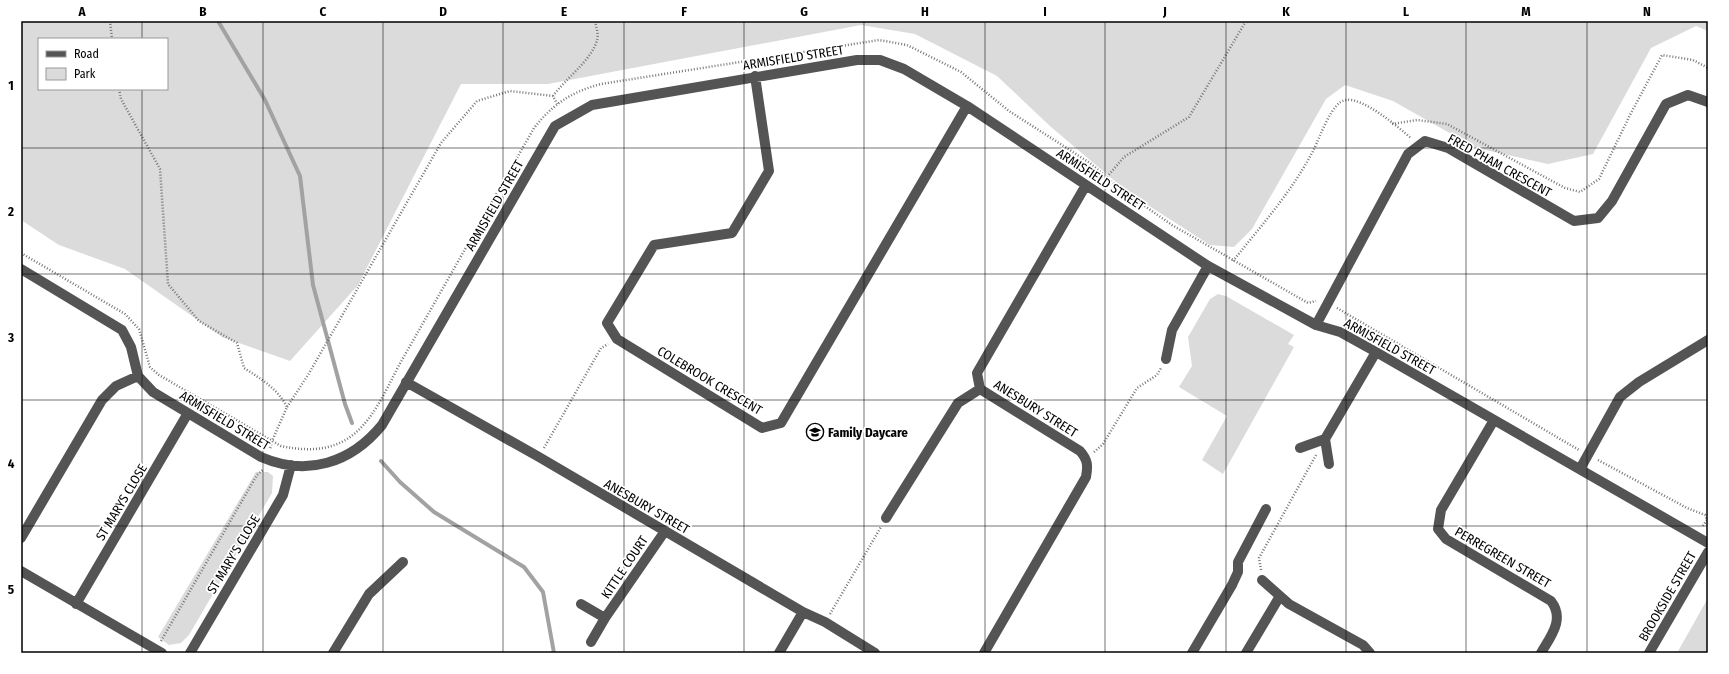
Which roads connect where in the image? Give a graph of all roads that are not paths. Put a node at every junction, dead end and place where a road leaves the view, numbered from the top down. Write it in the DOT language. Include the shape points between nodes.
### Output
graph roads {
  1 [pos="755,76"];
  2 [pos="1708,102"];
  3 [pos="966,106"];
  4 [pos="1086,185"];
  5 [pos="1208,266"];
  6 [pos="21,269"];
  7 [pos="1316,325"];
  8 [pos="1708,340"];
  9 [pos="1376,352"];
  10 [pos="1166,359"];
  11 [pos="138,376"];
  12 [pos="406,382"];
  13 [pos="980,389"];
  14 [pos="188,413"];
  15 [pos="1494,420"];
  16 [pos="1325,439"];
  17 [pos="1300,448"];
  18 [pos="1329,464"];
  19 [pos="291,466"];
  20 [pos="1580,469"];
  21 [pos="1266,509"];
  22 [pos="886,518"];
  23 [pos="665,531"];
  24 [pos="21,538"];
  25 [pos="1708,543"];
  26 [pos="1708,552"];
  27 [pos="403,562"];
  28 [pos="21,571"];
  29 [pos="1262,580"];
  30 [pos="1280,596"];
  31 [pos="76,604"];
  32 [pos="581,604"];
  33 [pos="803,612"];
  34 [pos="605,618"];
  35 [pos="591,642"];
  36 [pos="161,650"];
  37 [pos="190,653"];
  38 [pos="333,653"];
  39 [pos="779,653"];
  40 [pos="875,653"];
  41 [pos="984,653"];
  42 [pos="1192,653"];
  43 [pos="1246,653"];
  44 [pos="1370,653"];
  45 [pos="1541,653"];
  46 [pos="1649,653"];
  1 -- 3 [label="street, ARMISFIELD STREET" via="857,60 880,60 904,69"];
  1 -- 3 [label="street, COLEBROOK CRESCENT" via="769,171 732,233 654,245 608,323 617,339 762,428 781,423"];
  1 -- 12 [label="street, ARMISFIELD STREET" via="592,105 555,126"];
  2 -- 7 [label="street, FRED PHAM CRESCENT" via="1688,95 1666,104 1612,201 1598,218 1574,221 1448,148 1425,141 1408,154"];
  3 -- 4 [label="street, ARMISFIELD STREET"];
  4 -- 5 [label="street, ARMISFIELD STREET"];
  4 -- 13 [label="street, ANESBURY STREET" via="976,372"];
  5 -- 7 [label="street, ARMISFIELD STREET"];
  5 -- 10 [label="street" via="1172,330"];
  6 -- 11 [label="street, ARMISFIELD STREET" via="122,330 131,347"];
  7 -- 9 [label="street, ARMISFIELD STREET" via="1340,332"];
  8 -- 20 [label="street" via="1639,382 1620,397"];
  9 -- 15 [label="street, ARMISFIELD STREET"];
  9 -- 16 [label="street"];
  11 -- 14 [label="street, ARMISFIELD STREET" via="153,392"];
  11 -- 24 [label="street" via="116,386 102,400"];
  12 -- 19 [label="street, ARMISFIELD STREET" via="373,437 351,454 331,463"];
  12 -- 23 [label="street, ANESBURY STREET"];
  13 -- 22 [label="street" via="958,403"];
  13 -- 41 [label="street, ANESBURY STREET" via="1080,451 1086,458 1088,467 1086,477"];
  14 -- 19 [label="street, ARMISFIELD STREET" via="268,461"];
  14 -- 31 [label="street, ST MARYS CLOSE"];
  15 -- 20 [label="street, ARMISFIELD STREET"];
  15 -- 45 [label="street, PERREGREEN STREET" via="1441,510 1438,529 1450,542 1551,601 1557,612 1558,621"];
  16 -- 17 [label="street"];
  16 -- 18 [label="street"];
  19 -- 37 [label="street, ST MARY'S CLOSE" via="283,496"];
  20 -- 25 [label="street, ARMISFIELD STREET"];
  21 -- 42 [label="street" via="1238,562 1238,572 1232,585"];
  23 -- 33 [label="street, ANESBURY STREET"];
  23 -- 34 [label="street, KITTLE COURT"];
  26 -- 46 [label="street, BROOKSIDE STREET"];
  27 -- 38 [label="street" via="369,594"];
  28 -- 31 [label="street"];
  29 -- 30 [label="street"];
  30 -- 43 [label="street"];
  30 -- 44 [label="street" via="1289,604 1362,645"];
  31 -- 36 [label="street"];
  32 -- 34 [label="street, KITTLE COURT"];
  33 -- 39 [label="street"];
  33 -- 40 [label="street, ANESBURY STREET" via="825,622"];
  34 -- 35 [label="street, KITTLE COURT"];
}
